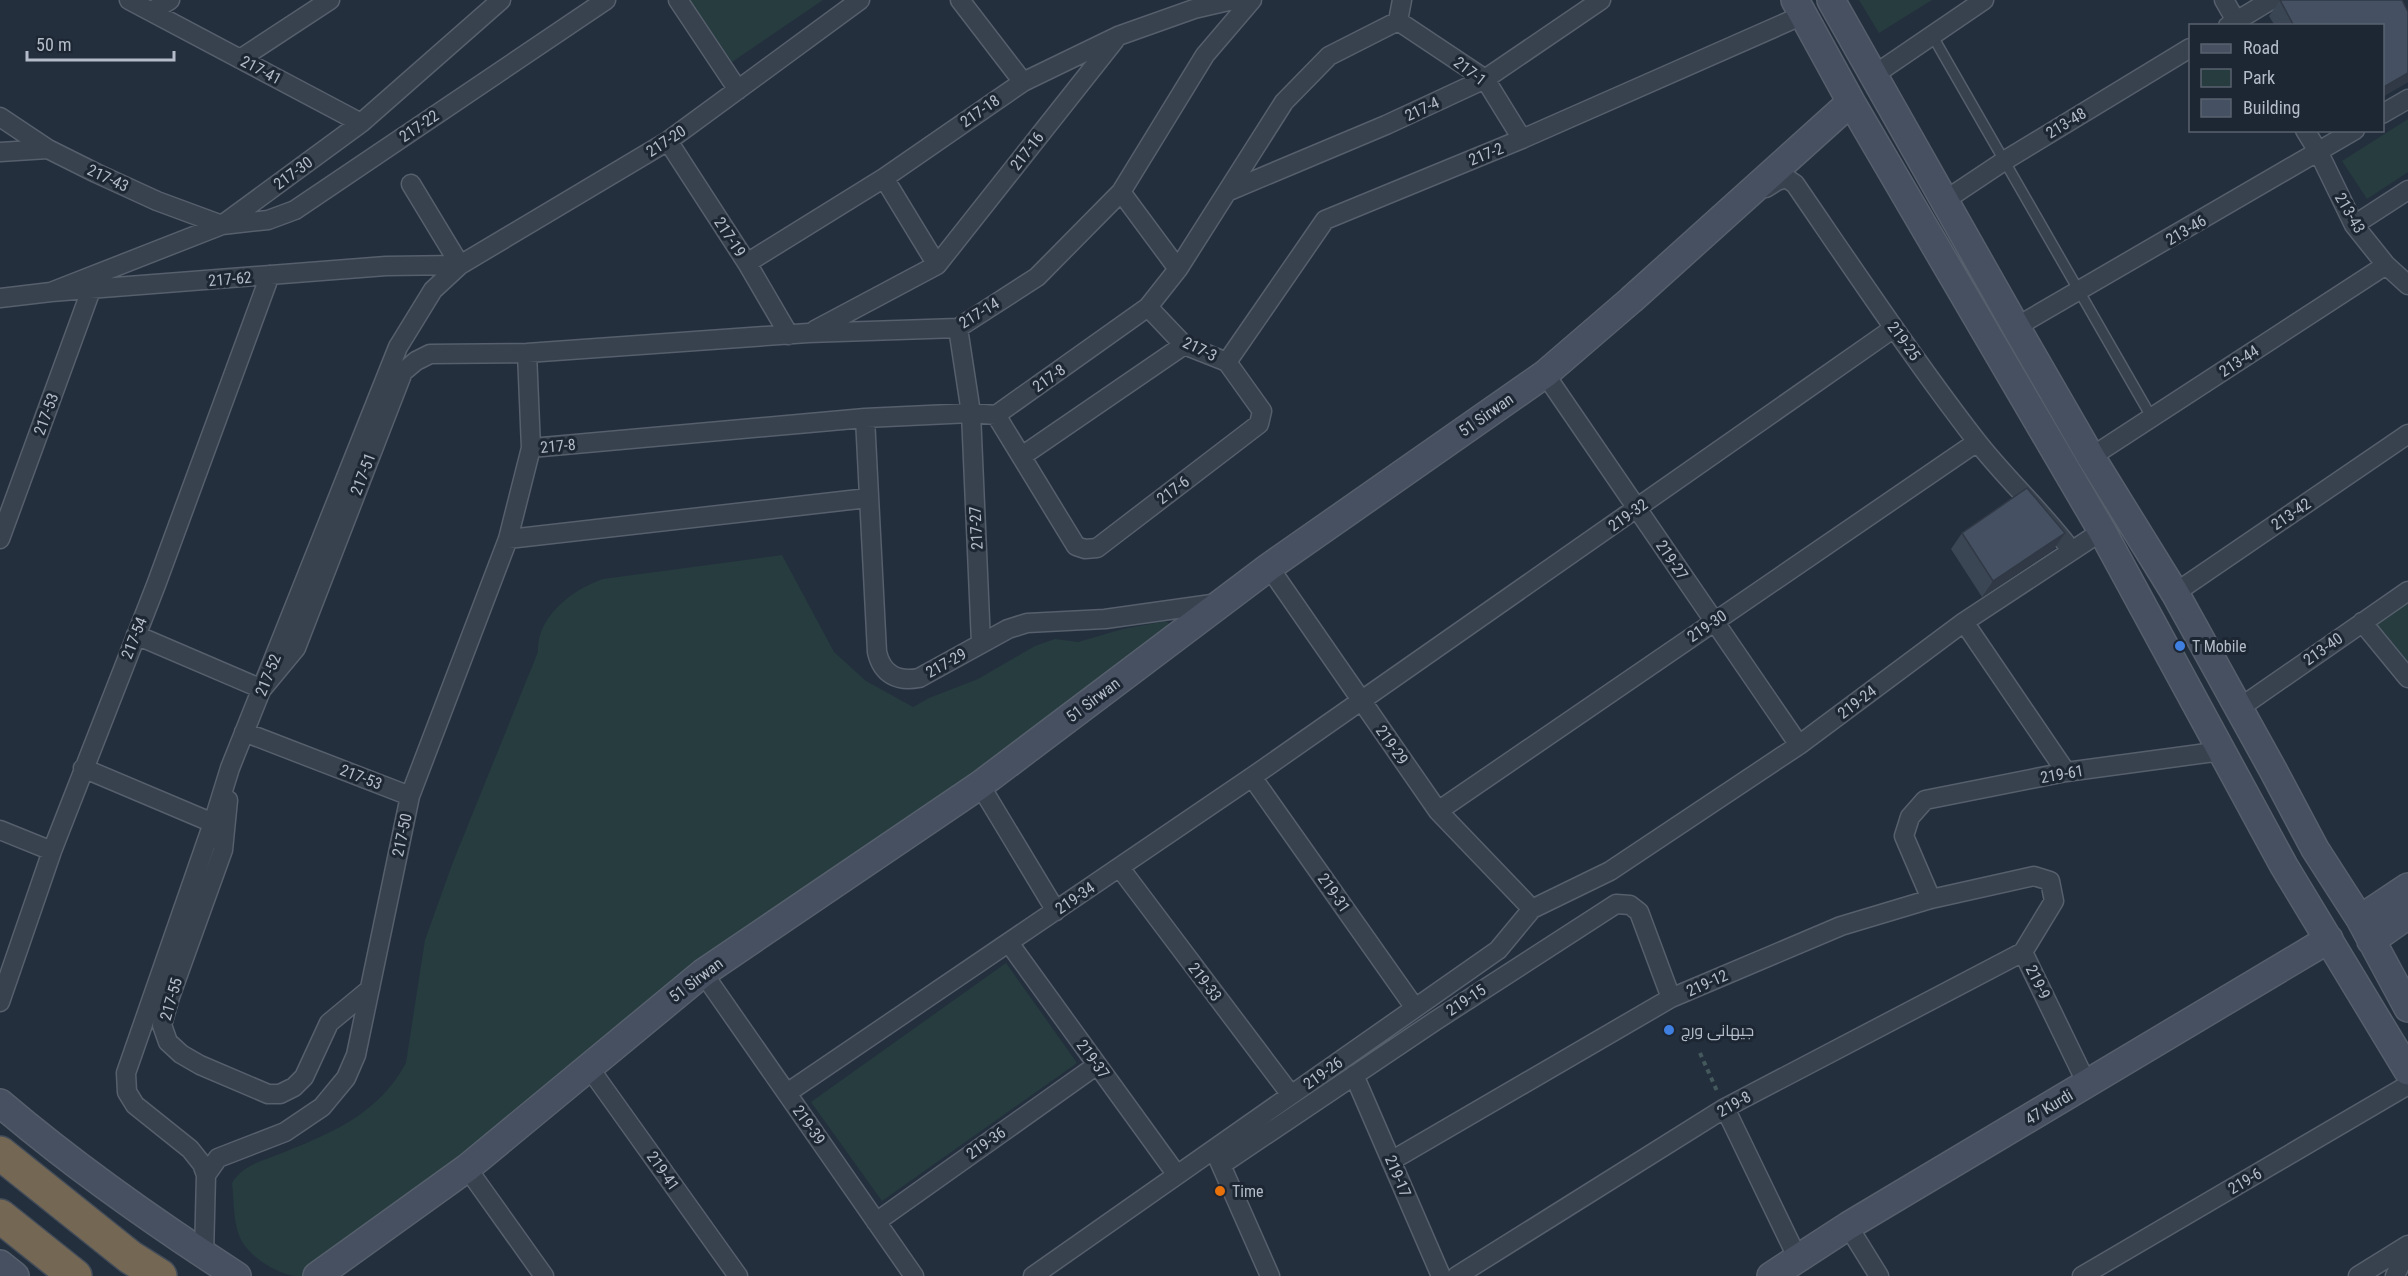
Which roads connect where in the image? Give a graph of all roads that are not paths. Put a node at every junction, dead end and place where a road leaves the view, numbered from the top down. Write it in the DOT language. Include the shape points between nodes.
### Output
graph roads {
  1 [pos="129,0"];
  2 [pos="171,0"];
  3 [pos="330,0"];
  4 [pos="501,0"];
  5 [pos="606,0"];
  6 [pos="678,0"];
  7 [pos="860,0"];
  8 [pos="960,0"];
  9 [pos="1233,0"];
  10 [pos="1252,0"];
  11 [pos="1402,0"];
  12 [pos="1601,0"];
  13 [pos="1831,0"];
  14 [pos="1984,0"];
  15 [pos="2224,0"];
  16 [pos="2271,0"];
  17 [pos="1799,7"];
  18 [pos="152,12"];
  19 [pos="1398,21"];
  20 [pos="2234,24"];
  21 [pos="1932,35"];
  22 [pos="1118,36"];
  23 [pos="2189,49"];
  24 [pos="240,59"];
  25 [pos="1874,75"];
  26 [pos="1485,80"];
  27 [pos="1023,82"];
  28 [pos="738,90"];
  29 [pos="2408,99"];
  30 [pos="1851,102"];
  31 [pos="2384,113"];
  32 [pos="0,117"];
  33 [pos="361,123"];
  34 [pos="2306,132"];
  35 [pos="2352,132"];
  36 [pos="1522,139"];
  37 [pos="668,141"];
  38 [pos="48,149"];
  39 [pos="0,152"];
  40 [pos="2319,153"];
  41 [pos="2004,161"];
  42 [pos="884,178"];
  43 [pos="411,184"];
  44 [pos="2408,190"];
  45 [pos="1230,191"];
  46 [pos="1121,192"];
  47 [pos="1944,201"];
  48 [pos="1729,212"];
  49 [pos="222,225"];
  50 [pos="2354,225"];
  51 [pos="747,263"];
  52 [pos="460,265"];
  53 [pos="937,265"];
  54 [pos="2386,265"];
  55 [pos="1178,269"];
  56 [pos="270,275"];
  57 [pos="2408,285"];
  58 [pos="91,290"];
  59 [pos="51,292"];
  60 [pos="2079,292"];
  61 [pos="0,298"];
  62 [pos="1148,308"];
  63 [pos="2016,327"];
  64 [pos="958,328"];
  65 [pos="1894,328"];
  66 [pos="808,333"];
  67 [pos="789,335"];
  68 [pos="1184,345"];
  69 [pos="527,353"];
  70 [pos="1227,362"];
  71 [pos="1545,374"];
  72 [pos="971,413"];
  73 [pos="996,415"];
  74 [pos="865,418"];
  75 [pos="2152,418"];
  76 [pos="1259,424"];
  77 [pos="2408,434"];
  78 [pos="1977,442"];
  79 [pos="531,448"];
  80 [pos="1022,456"];
  81 [pos="2091,457"];
  82 [pos="868,498"];
  83 [pos="1637,508"];
  84 [pos="2102,531"];
  85 [pos="0,539"];
  86 [pos="508,539"];
  87 [pos="2071,550"];
  88 [pos="1269,567"];
  89 [pos="2408,591"];
  90 [pos="2175,593"];
  91 [pos="1222,602"];
  92 [pos="1714,621"];
  93 [pos="1965,622"];
  94 [pos="2362,622"];
  95 [pos="136,635"];
  96 [pos="981,643"];
  97 [pos="2408,678"];
  98 [pos="262,689"];
  99 [pos="1362,701"];
  100 [pos="2238,709"];
  101 [pos="244,732"];
  102 [pos="1799,746"];
  103 [pos="2222,751"];
  104 [pos="83,768"];
  105 [pos="230,768"];
  106 [pos="2273,770"];
  107 [pos="2067,772"];
  108 [pos="1252,777"];
  109 [pos="981,785"];
  110 [pos="2242,789"];
  111 [pos="410,796"];
  112 [pos="1438,811"];
  113 [pos="213,823"];
  114 [pos="0,830"];
  115 [pos="2315,849"];
  116 [pos="52,851"];
  117 [pos="2284,866"];
  118 [pos="1120,868"];
  119 [pos="1610,872"];
  120 [pos="2050,881"];
  121 [pos="2408,887"];
  122 [pos="1931,899"];
  123 [pos="1532,909"];
  124 [pos="1056,911"];
  125 [pos="2408,915"];
  126 [pos="2366,930"];
  127 [pos="2329,939"];
  128 [pos="1009,943"];
  129 [pos="2023,952"];
  130 [pos="703,974"];
  131 [pos="370,989"];
  132 [pos="1671,998"];
  133 [pos="0,1002"];
  134 [pos="1415,1008"];
  135 [pos="2408,1008"];
  136 [pos="1097,1065"];
  137 [pos="588,1066"];
  138 [pos="2408,1071"];
  139 [pos="1354,1075"];
  140 [pos="2087,1084"];
  141 [pos="2408,1085"];
  142 [pos="787,1093"];
  143 [pos="1291,1095"];
  144 [pos="0,1103"];
  145 [pos="1725,1108"];
  146 [pos="0,1153"];
  147 [pos="1218,1157"];
  148 [pos="1391,1161"];
  149 [pos="466,1168"];
  150 [pos="206,1175"];
  151 [pos="1177,1175"];
  152 [pos="0,1216"];
  153 [pos="876,1222"];
  154 [pos="1848,1226"];
  155 [pos="2408,1247"];
  156 [pos="204,1255"];
  157 [pos="1798,1259"];
  158 [pos="0,1264"];
  159 [pos="1035,1275"];
  160 [pos="15,1276"];
  161 [pos="75,1276"];
  162 [pos="160,1276"];
  163 [pos="237,1276"];
  164 [pos="317,1276"];
  165 [pos="544,1276"];
  166 [pos="738,1276"];
  167 [pos="914,1276"];
  168 [pos="1270,1276"];
  169 [pos="1441,1276"];
  170 [pos="1457,1276"];
  171 [pos="1771,1276"];
  172 [pos="1879,1276"];
  173 [pos="2082,1276"];
  174 [pos="2358,1276"];
  175 [pos="2395,1276"];
  1 -- 18 [label="street, 217-41"];
  2 -- 18 [label="street"];
  3 -- 24 [label="street"];
  4 -- 33 [label="street, 217-30"];
  5 -- 49 [label="street, 217-22" via="295,210 268,220"];
  6 -- 28 [label="street"];
  7 -- 28 [label="street, 217-20"];
  8 -- 27 [label="street"];
  9 -- 22 [label="street, 217-18" via="1194,9"];
  10 -- 46 [label="street, 217-14" via="1205,55"];
  11 -- 19 [label="street"];
  12 -- 26 [label="street, 217-4"];
  13 -- 25 [label="main road"];
  14 -- 21 [label="street"];
  15 -- 20 [label="street"];
  16 -- 20 [label="street"];
  17 -- 30 [label="main road"];
  17 -- 36 [label="street, 217-2"];
  18 -- 24 [label="street, 217-41"];
  19 -- 26 [label="street, 217-1"];
  19 -- 45 [label="street, 217-8" via="1329,56 1284,102"];
  21 -- 25 [label="street"];
  21 -- 41 [label="lane"];
  22 -- 27 [label="street, 217-18"];
  22 -- 53 [label="street, 217-16"];
  23 -- 41 [label="street, 213-48"];
  24 -- 33 [label="street, 217-41"];
  25 -- 47 [label="main road"];
  26 -- 36 [label="street, 217-1"];
  26 -- 45 [label="street, 217-4"];
  27 -- 42 [label="street, 217-18"];
  28 -- 37 [label="street, 217-20"];
  29 -- 31 [label="street"];
  30 -- 48 [label="main road, 51 Sirwan"];
  30 -- 84 [label="main road"];
  32 -- 38 [label="street, 217-43"];
  33 -- 49 [label="street, 217-30"];
  34 -- 40 [label="street, 213-43"];
  35 -- 40 [label="street, 213-46"];
  36 -- 70 [label="street, 217-2" via="1325,220"];
  37 -- 51 [label="street, 217-19"];
  37 -- 52 [label="street, 217-20"];
  38 -- 39 [label="street"];
  38 -- 49 [label="street, 217-43" via="157,201"];
  40 -- 50 [label="street, 213-43"];
  40 -- 60 [label="street, 213-46"];
  41 -- 47 [label="street, 213-48"];
  41 -- 60 [label="lane"];
  42 -- 51 [label="street, 217-18"];
  42 -- 53 [label="street"];
  43 -- 52 [label="street"];
  44 -- 50 [label="street"];
  45 -- 55 [label="street, 217-8"];
  46 -- 55 [label="street"];
  46 -- 64 [label="street, 217-14" via="1038,277"];
  47 -- 63 [label="main road"];
  48 -- 65 [label="street, 219-25" via="1777,181 1786,178 1796,184"];
  48 -- 71 [label="main road, 51 Sirwan"];
  49 -- 59 [label="street, 217-30"];
  50 -- 54 [label="street, 213-43"];
  51 -- 67 [label="street, 217-19"];
  52 -- 56 [label="street, 217-62"];
  52 -- 98 [label="street, 217-52" via="433,290 398,347"];
  53 -- 66 [label="street"];
  54 -- 57 [label="street, 213-43"];
  54 -- 75 [label="street, 213-44"];
  55 -- 62 [label="street, 217-8"];
  56 -- 58 [label="street, 217-62"];
  56 -- 95 [label="street, 217-54"];
  58 -- 59 [label="street, 217-62"];
  58 -- 85 [label="street, 217-53"];
  59 -- 61 [label="street, 217-62"];
  60 -- 63 [label="street, 213-46"];
  60 -- 75 [label="lane"];
  62 -- 68 [label="street, 217-3"];
  62 -- 73 [label="street, 217-8"];
  63 -- 81 [label="main road"];
  64 -- 66 [label="street, 217-14"];
  64 -- 72 [label="street, 217-27"];
  65 -- 78 [label="street, 219-25"];
  65 -- 83 [label="street, 219-32"];
  66 -- 67 [label="street, 217-14"];
  67 -- 69 [label="street, 217-14"];
  68 -- 70 [label="street, 217-3"];
  68 -- 80 [label="street"];
  69 -- 79 [label="street, 217-50"];
  69 -- 98 [label="street, 217-51" via="430,354 404,372 296,648"];
  70 -- 76 [label="street, 217-3" via="1257,401 1262,411"];
  71 -- 83 [label="street, 219-27"];
  71 -- 88 [label="main road, 51 Sirwan"];
  72 -- 73 [label="street, 217-8"];
  72 -- 74 [label="street, 217-8"];
  72 -- 96 [label="street, 217-27"];
  73 -- 80 [label="street"];
  74 -- 79 [label="street, 217-8"];
  74 -- 82 [label="street, 217-29"];
  75 -- 81 [label="street, 213-44"];
  76 -- 80 [label="street, 217-6" via="1097,548 1076,546"];
  77 -- 90 [label="street, 213-42"];
  78 -- 87 [label="street, 219-25"];
  78 -- 92 [label="street, 219-30"];
  79 -- 86 [label="street, 217-50"];
  81 -- 90 [label="main road"];
  82 -- 86 [label="street"];
  82 -- 96 [label="street, 217-29" via="880,666 906,680 919,678"];
  83 -- 92 [label="street, 219-27"];
  83 -- 99 [label="street, 219-32"];
  84 -- 87 [label="street, 219-24"];
  84 -- 103 [label="main road"];
  86 -- 111 [label="street, 217-50"];
  87 -- 93 [label="street, 219-24"];
  88 -- 91 [label="main road, 51 Sirwan"];
  88 -- 99 [label="street, 219-29"];
  89 -- 94 [label="street, 213-40"];
  90 -- 100 [label="main road"];
  91 -- 96 [label="street, 217-29" via="1105,619 1027,623"];
  91 -- 109 [label="main road, 51 Sirwan"];
  92 -- 102 [label="street, 219-27"];
  92 -- 112 [label="street, 219-30"];
  93 -- 102 [label="street, 219-24"];
  93 -- 107 [label="street"];
  94 -- 97 [label="street"];
  94 -- 100 [label="street, 213-40"];
  95 -- 98 [label="street"];
  95 -- 104 [label="street, 217-54"];
  98 -- 101 [label="street, 217-52"];
  99 -- 108 [label="street, 219-34"];
  99 -- 112 [label="street, 219-29"];
  100 -- 106 [label="main road"];
  101 -- 105 [label="street, 217-52"];
  101 -- 111 [label="street, 217-53"];
  102 -- 119 [label="street, 219-24"];
  103 -- 107 [label="street, 219-61"];
  103 -- 110 [label="main road"];
  104 -- 113 [label="street"];
  104 -- 116 [label="street, 217-54"];
  105 -- 113 [label="street, 217-52"];
  105 -- 131 [label="street, 217-55" via="223,850 170,997 162,1025 168,1042 200,1065 268,1094 280,1094 303,1077 329,1023"];
  106 -- 110 [label="main road" via="2274,778 2265,792 2257,795"];
  106 -- 115 [label="main road"];
  107 -- 122 [label="street, 219-61" via="1925,800 1910,817 1904,836"];
  108 -- 118 [label="street, 219-34"];
  108 -- 134 [label="street, 219-31"];
  109 -- 124 [label="street"];
  109 -- 130 [label="main road, 51 Sirwan"];
  110 -- 117 [label="main road"];
  111 -- 131 [label="street, 217-50"];
  112 -- 123 [label="street, 219-29"];
  113 -- 150 [label="street, 217-52" via="126,1073 127,1092 135,1105 190,1149"];
  114 -- 116 [label="street"];
  115 -- 117 [label="main road" via="2308,844 2293,845 2287,850"];
  115 -- 126 [label="main road"];
  116 -- 133 [label="street, 217-54"];
  117 -- 127 [label="main road"];
  118 -- 124 [label="street, 219-34"];
  118 -- 143 [label="street, 219-33"];
  119 -- 123 [label="street, 219-26"];
  120 -- 122 [label="street, 219-12" via="2034,876"];
  120 -- 129 [label="street, 219-9" via="2054,901"];
  121 -- 126 [label="main road"];
  122 -- 132 [label="street, 219-12" via="1840,926"];
  123 -- 134 [label="street, 219-26" via="1498,950"];
  124 -- 128 [label="street, 219-34"];
  125 -- 126 [label="main road"];
  126 -- 135 [label="main road"];
  127 -- 138 [label="main road"];
  127 -- 140 [label="main road, 47 Kurdi"];
  128 -- 136 [label="street, 219-37"];
  128 -- 142 [label="street, 219-34"];
  129 -- 140 [label="street, 219-9"];
  129 -- 145 [label="street, 219-8"];
  130 -- 137 [label="main road, 51 Sirwan"];
  130 -- 142 [label="street, 219-39"];
  131 -- 150 [label="street, 217-50" via="356,1055 346,1078 322,1107 285,1132 218,1158"];
  132 -- 139 [label="street, 219-15" via="1639,912 1630,905 1616,904"];
  132 -- 148 [label="street, 219-12"];
  134 -- 143 [label="street, 219-26"];
  136 -- 151 [label="street, 219-37"];
  136 -- 153 [label="street, 219-36"];
  137 -- 149 [label="main road, 51 Sirwan"];
  137 -- 166 [label="street, 219-41"];
  139 -- 147 [label="street, 219-15"];
  139 -- 148 [label="street, 219-17"];
  140 -- 154 [label="main road, 47 Kurdi"];
  141 -- 173 [label="street, 219-6"];
  142 -- 153 [label="street, 219-39"];
  143 -- 147 [label="street, 219-26"];
  144 -- 156 [label="main road" via="95,1179"];
  145 -- 157 [label="street"];
  145 -- 170 [label="street, 219-8"];
  146 -- 162 [label="highway" via="130,1257"];
  147 -- 151 [label="street, 219-26"];
  147 -- 168 [label="street"];
  148 -- 169 [label="street, 219-17"];
  149 -- 164 [label="main road, 51 Sirwan"];
  149 -- 165 [label="street"];
  150 -- 156 [label="street"];
  151 -- 159 [label="street, 219-26"];
  152 -- 161 [label="highway"];
  153 -- 167 [label="street, 219-39"];
  154 -- 157 [label="main road, 47 Kurdi"];
  154 -- 172 [label="street"];
  155 -- 174 [label="street"];
  155 -- 175 [label="street"];
  156 -- 163 [label="main road"];
  157 -- 171 [label="main road, 47 Kurdi"];
  158 -- 160 [label="main road"];
}
